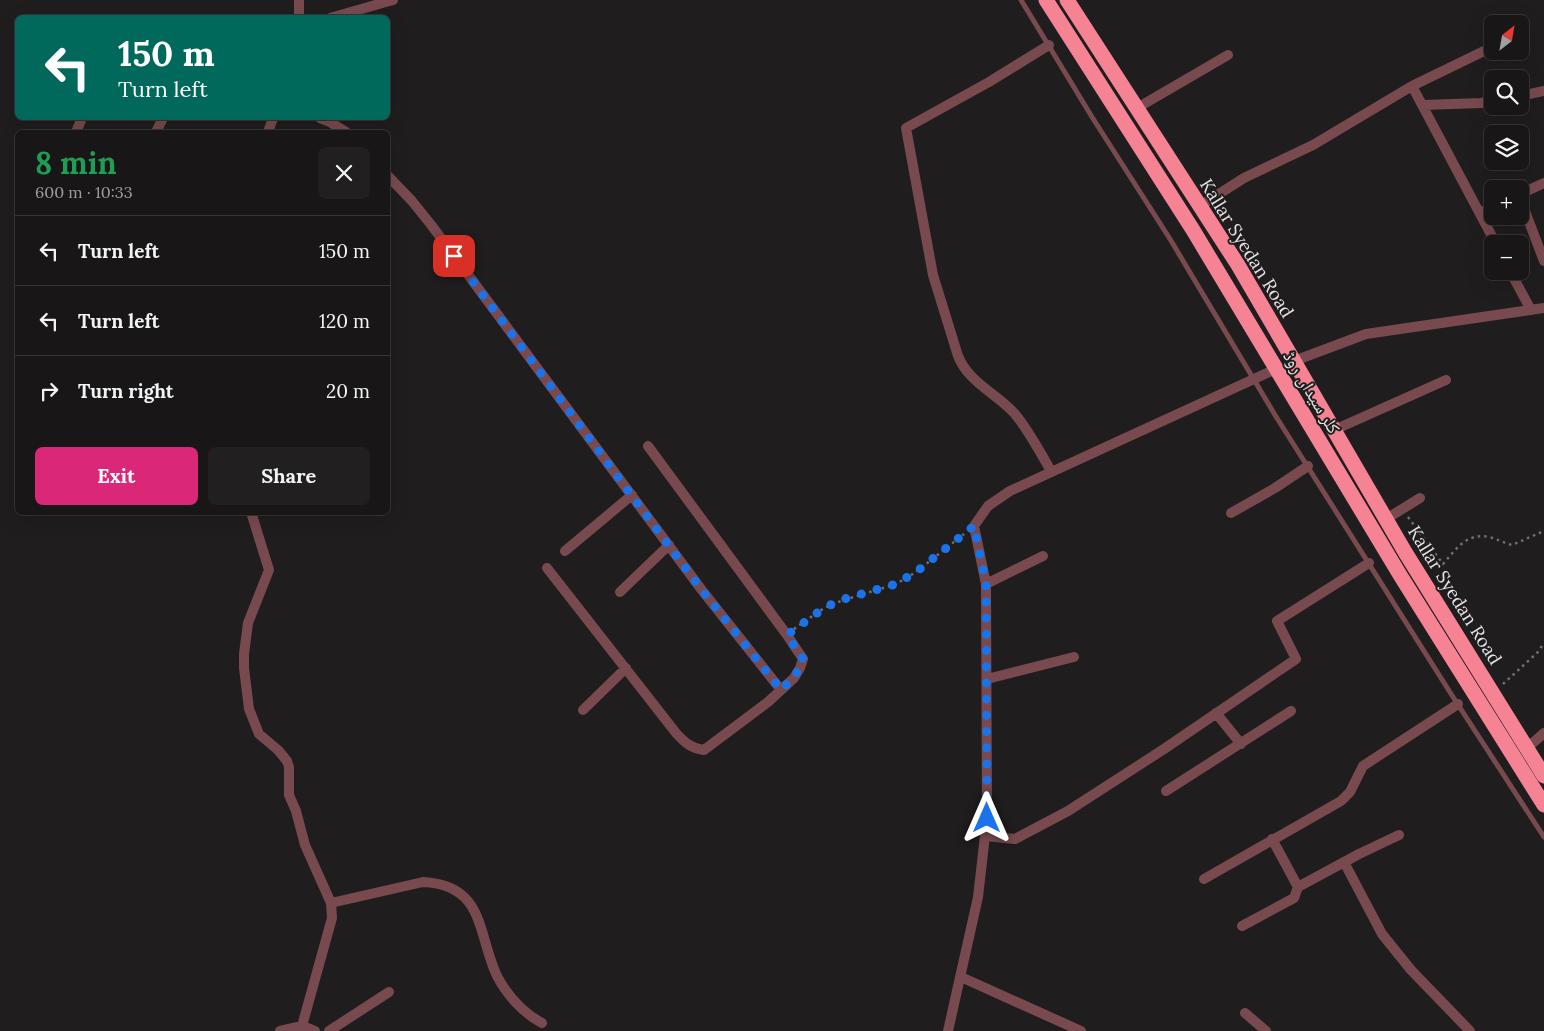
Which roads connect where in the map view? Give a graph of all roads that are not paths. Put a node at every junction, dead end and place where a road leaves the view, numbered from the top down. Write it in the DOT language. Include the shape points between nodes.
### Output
graph roads {
  1 [pos="299,0"];
  2 [pos="393,0"];
  3 [pos="1020,0"];
  4 [pos="1046,0"];
  5 [pos="1066,0"];
  6 [pos="299,15"];
  7 [pos="340,15"];
  8 [pos="1049,45"];
  9 [pos="1484,50"];
  10 [pos="1228,55"];
  11 [pos="1412,86"];
  12 [pos="1544,91"];
  13 [pos="1529,94"];
  14 [pos="1484,102"];
  15 [pos="1423,105"];
  16 [pos="1137,108"];
  17 [pos="325,120"];
  18 [pos="343,130"];
  19 [pos="390,178"];
  20 [pos="1544,183"];
  21 [pos="1529,190"];
  22 [pos="1200,206"];
  23 [pos="1484,211"];
  24 [pos="1480,213"];
  25 [pos="1529,222"];
  26 [pos="1491,235"];
  27 [pos="1544,261"];
  28 [pos="1515,280"];
  29 [pos="1544,308"];
  30 [pos="1531,310"];
  31 [pos="1294,361"];
  32 [pos="1276,369"];
  33 [pos="1254,379"];
  34 [pos="1446,380"];
  35 [pos="1334,430"];
  36 [pos="648,446"];
  37 [pos="1308,466"];
  38 [pos="1051,471"];
  39 [pos="632,495"];
  40 [pos="1420,498"];
  41 [pos="1231,513"];
  42 [pos="252,515"];
  43 [pos="1386,519"];
  44 [pos="669,545"];
  45 [pos="565,551"];
  46 [pos="1043,556"];
  47 [pos="1369,563"];
  48 [pos="547,568"];
  49 [pos="986,584"];
  50 [pos="620,592"];
  51 [pos="1074,657"];
  52 [pos="626,668"];
  53 [pos="986,679"];
  54 [pos="781,690"];
  55 [pos="1458,704"];
  56 [pos="583,710"];
  57 [pos="1291,711"];
  58 [pos="1216,713"];
  59 [pos="1544,733"];
  60 [pos="1241,744"];
  61 [pos="1527,748"];
  62 [pos="1544,776"];
  63 [pos="1166,791"];
  64 [pos="1544,805"];
  65 [pos="1399,835"];
  66 [pos="985,836"];
  67 [pos="1544,837"];
  68 [pos="1272,839"];
  69 [pos="1344,862"];
  70 [pos="1204,879"];
  71 [pos="1298,887"];
  72 [pos="331,903"];
  73 [pos="1242,926"];
  74 [pos="960,977"];
  75 [pos="389,992"];
  76 [pos="1245,1013"];
  77 [pos="542,1023"];
  78 [pos="302,1026"];
  79 [pos="280,1031"];
  80 [pos="315,1031"];
  81 [pos="329,1031"];
  82 [pos="948,1031"];
  83 [pos="1081,1031"];
  84 [pos="1266,1031"];
  85 [pos="1470,1031"];
  1 -- 6 [label="street"];
  2 -- 7 [label="street"];
  3 -- 8 [label="lane"];
  4 -- 32 [label="highway, کلر سیداں روڈ" via="1193,230"];
  5 -- 16 [label="highway, Kallar Syedan Road"];
  8 -- 33 [label="lane"];
  8 -- 38 [label="street" via="906,128 934,275 963,368 1015,414"];
  9 -- 11 [label="street"];
  10 -- 16 [label="street"];
  11 -- 15 [label="street"];
  11 -- 22 [label="street" via="1313,145 1244,178"];
  12 -- 13 [label="street"];
  14 -- 15 [label="street"];
  15 -- 24 [label="street"];
  16 -- 22 [label="highway, Kallar Syedan Road"];
  17 -- 18 [label="street"];
  19 -- 39 [label="street" via="432,226"];
  20 -- 21 [label="street"];
  22 -- 31 [label="highway, Kallar Syedan Road"];
  23 -- 24 [label="street"];
  24 -- 26 [label="street"];
  25 -- 27 [label="street"];
  28 -- 30 [label="street"];
  29 -- 30 [label="street"];
  30 -- 31 [label="street" via="1366,334"];
  31 -- 35 [label="highway, Kallar Syedan Road"];
  32 -- 33 [label="street"];
  32 -- 64 [label="highway, کلر سیداں روڈ"];
  33 -- 37 [label="lane"];
  33 -- 38 [label="street"];
  34 -- 35 [label="street"];
  35 -- 43 [label="highway, Kallar Syedan Road"];
  36 -- 54 [label="street" via="803,659 794,678"];
  37 -- 41 [label="street"];
  37 -- 47 [label="lane"];
  38 -- 49 [label="street" via="988,506 974,526"];
  39 -- 44 [label="street"];
  39 -- 45 [label="street"];
  40 -- 43 [label="street"];
  42 -- 72 [label="street" via="270,570 248,623 244,668 249,709 259,734 278,750 289,767 289,795 305,845"];
  43 -- 61 [label="highway, Kallar Syedan Road"];
  44 -- 50 [label="street"];
  44 -- 54 [label="street"];
  46 -- 49 [label="street"];
  47 -- 55 [label="lane"];
  47 -- 58 [label="street" via="1277,621 1296,658"];
  48 -- 52 [label="street"];
  49 -- 53 [label="street"];
  51 -- 53 [label="street"];
  52 -- 54 [label="street" via="686,744 694,749 704,750"];
  52 -- 56 [label="street"];
  53 -- 66 [label="street"];
  55 -- 67 [label="lane"];
  55 -- 68 [label="street" via="1363,766 1350,792 1341,801"];
  57 -- 60 [label="street"];
  58 -- 60 [label="street"];
  58 -- 66 [label="street" via="1068,811 1015,839"];
  59 -- 61 [label="street"];
  60 -- 63 [label="street"];
  61 -- 62 [label="highway, Kallar Syedan Road"];
  65 -- 69 [label="street"];
  66 -- 74 [label="street" via="978,897"];
  68 -- 70 [label="street"];
  68 -- 71 [label="street"];
  69 -- 71 [label="street"];
  69 -- 85 [label="street" via="1382,934 1411,970"];
  71 -- 73 [label="street" via="1294,898"];
  72 -- 77 [label="street" via="423,882 453,888 469,903 481,926 497,976 505,989 522,1009"];
  72 -- 78 [label="street" via="332,918"];
  74 -- 82 [label="street"];
  74 -- 83 [label="street"];
  75 -- 81 [label="street"];
  76 -- 84 [label="street"];
  78 -- 79 [label="street"];
  78 -- 80 [label="street"];
}
